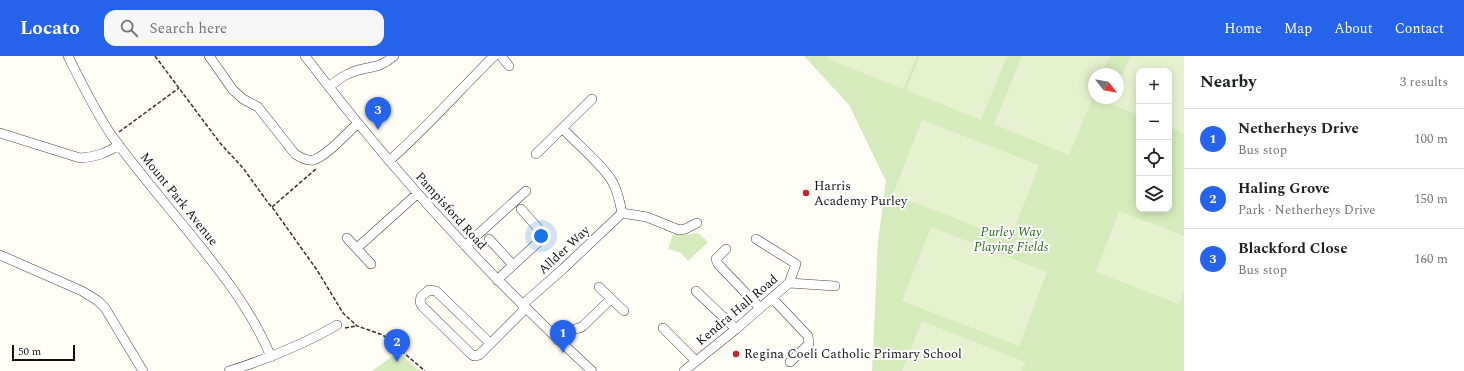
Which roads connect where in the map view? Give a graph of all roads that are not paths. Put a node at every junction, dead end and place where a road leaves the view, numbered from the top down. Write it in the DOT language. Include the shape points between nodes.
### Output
graph roads {
  1 [pos="68,56"];
  2 [pos="209,56"];
  3 [pos="305,56"];
  4 [pos="394,56"];
  5 [pos="494,56"];
  6 [pos="501,56"];
  7 [pos="510,66"];
  8 [pos="329,87"];
  9 [pos="592,100"];
  10 [pos="358,123"];
  11 [pos="563,129"];
  12 [pos="0,133"];
  13 [pos="119,145"];
  14 [pos="536,154"];
  15 [pos="389,162"];
  16 [pos="526,191"];
  17 [pos="417,194"];
  18 [pos="521,209"];
  19 [pos="622,213"];
  20 [pos="697,223"];
  21 [pos="347,238"];
  22 [pos="489,239"];
  23 [pos="756,239"];
  24 [pos="465,246"];
  25 [pos="357,248"];
  26 [pos="726,249"];
  27 [pos="0,255"];
  28 [pos="371,264"];
  29 [pos="513,265"];
  30 [pos="497,280"];
  31 [pos="789,283"];
  32 [pos="835,286"];
  33 [pos="599,287"];
  34 [pos="696,291"];
  35 [pos="772,298"];
  36 [pos="611,299"];
  37 [pos="524,307"];
  38 [pos="760,308"];
  39 [pos="624,311"];
  40 [pos="337,325"];
  41 [pos="663,328"];
  42 [pos="736,330"];
  43 [pos="558,340"];
  44 [pos="490,343"];
  45 [pos="271,357"];
  46 [pos="696,361"];
  47 [pos="790,362"];
  48 [pos="143,371"];
  49 [pos="229,371"];
  50 [pos="592,371"];
  51 [pos="684,371"];
  1 -- 13 [label="street, Mount Park Avenue" via="89,99"];
  2 -- 10 [label="street" via="233,90 258,107 295,154 304,159 313,160 322,156"];
  3 -- 8 [label="street, Pampisford Road"];
  4 -- 8 [label="street" via="378,67 348,74"];
  5 -- 15 [label="street" via="432,122"];
  6 -- 7 [label="street"];
  8 -- 10 [label="street, Pampisford Road"];
  9 -- 11 [label="street"];
  10 -- 15 [label="street, Pampisford Road"];
  11 -- 14 [label="street"];
  11 -- 19 [label="street" via="613,182"];
  12 -- 13 [label="street" via="80,158 104,154"];
  13 -- 45 [label="street, Mount Park Avenue" via="245,306"];
  15 -- 17 [label="street, Pampisford Road"];
  16 -- 24 [label="street"];
  17 -- 24 [label="street, Pampisford Road"];
  17 -- 25 [label="street"];
  18 -- 29 [label="street" via="545,236"];
  19 -- 20 [label="street" via="646,217 679,230"];
  19 -- 37 [label="street, Allder Way"];
  21 -- 25 [label="street"];
  22 -- 29 [label="street"];
  23 -- 31 [label="street" via="796,264"];
  24 -- 30 [label="street, Pampisford Road"];
  25 -- 28 [label="street"];
  26 -- 38 [label="street" via="716,259 718,264"];
  27 -- 48 [label="street" via="82,291 98,301 105,308"];
  29 -- 30 [label="street"];
  30 -- 37 [label="street, Pampisford Road"];
  31 -- 32 [label="street, Kendra Hall Road"];
  31 -- 35 [label="street, Kendra Hall Road"];
  33 -- 36 [label="street"];
  34 -- 42 [label="street"];
  35 -- 38 [label="street, Kendra Hall Road"];
  35 -- 47 [label="street" via="808,336 809,344"];
  36 -- 39 [label="street"];
  36 -- 43 [label="street" via="582,326 566,331"];
  37 -- 43 [label="street, Pampisford Road"];
  37 -- 44 [label="street, Allder Way"];
  38 -- 42 [label="street, Kendra Hall Road"];
  40 -- 45 [label="street"];
  41 -- 46 [label="street"];
  42 -- 46 [label="street, Kendra Hall Road"];
  43 -- 50 [label="street, Pampisford Road"];
  44 -- 44 [label="street, Allder Way" via="436,291 431,289 420,300 422,306 474,356 479,355"];
  45 -- 49 [label="street"];
  46 -- 51 [label="street, Kendra Hall Road"];
}
